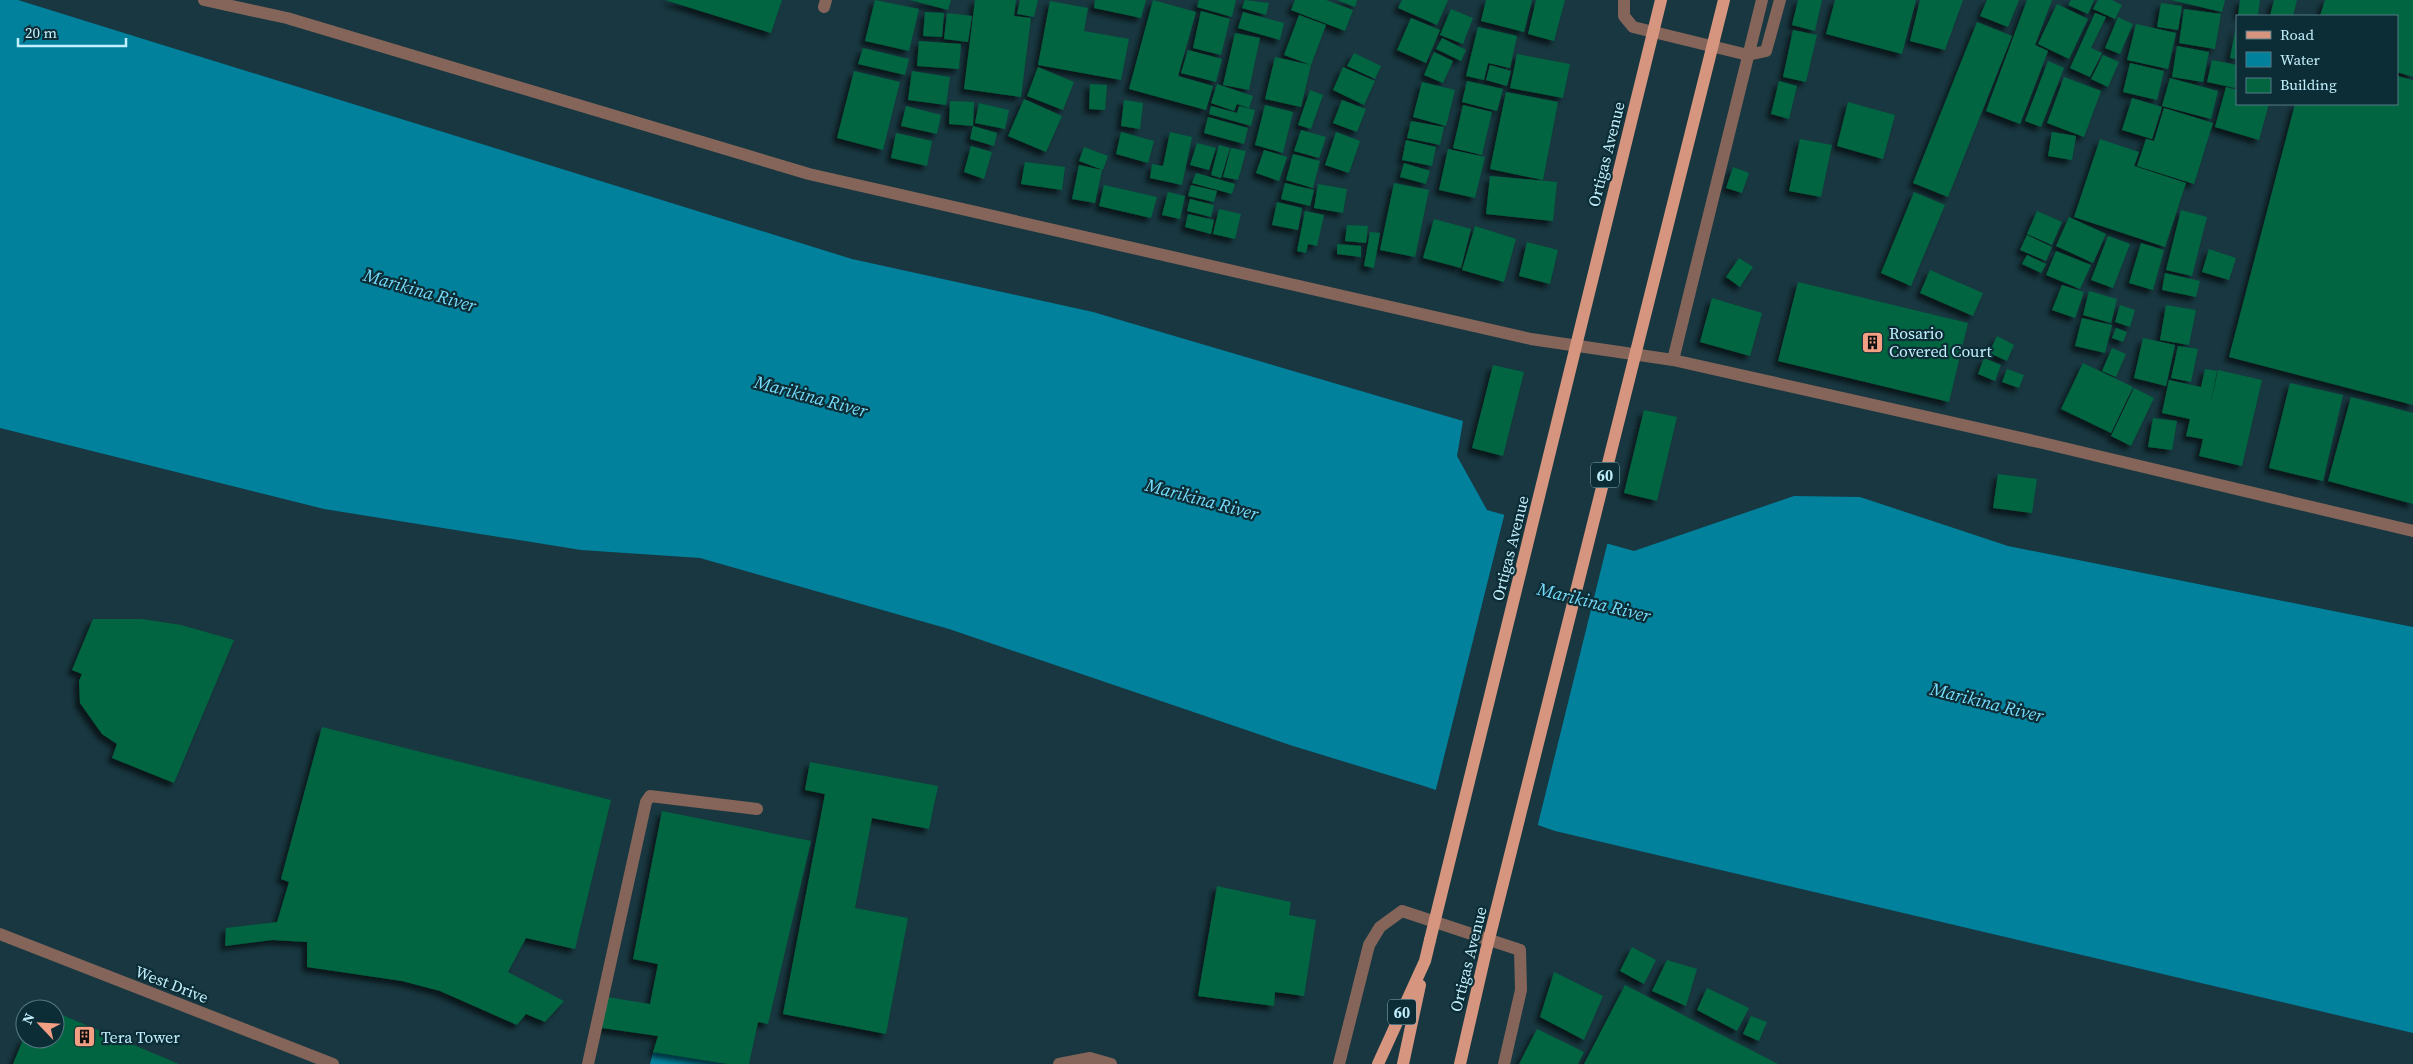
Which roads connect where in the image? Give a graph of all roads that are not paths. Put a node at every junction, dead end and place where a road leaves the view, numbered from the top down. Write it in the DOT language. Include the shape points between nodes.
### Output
graph roads {
  1 [pos="204,0"];
  2 [pos="1624,0"];
  3 [pos="1661,0"];
  4 [pos="1724,0"];
  5 [pos="1762,0"];
  6 [pos="1780,0"];
  7 [pos="1748,55"];
  8 [pos="1673,360"];
  9 [pos="2413,531"];
  10 [pos="758,809"];
  11 [pos="0,934"];
  12 [pos="1425,960"];
  13 [pos="333,1064"];
  14 [pos="588,1064"];
  15 [pos="1058,1064"];
  16 [pos="1111,1064"];
  17 [pos="1339,1064"];
  18 [pos="1378,1064"];
  19 [pos="1402,1064"];
  20 [pos="1460,1064"];
  21 [pos="1504,1064"];
  1 -- 8 [label="street" via="287,18 809,174 1531,339"];
  2 -- 7 [label="street" via="1624,16 1633,28"];
  3 -- 12 [label="main road, Ortigas Avenue / 60, bridge"];
  4 -- 20 [label="main road, Ortigas Avenue / 60, bridge"];
  5 -- 7 [label="street"];
  6 -- 7 [label="street" via="1766,51"];
  7 -- 8 [label="street"];
  8 -- 9 [label="street"];
  10 -- 14 [label="street" via="650,796 646,802"];
  11 -- 13 [label="street, West Drive"];
  12 -- 18 [label="main road, Ortigas Avenue / 60"];
  12 -- 19 [label="main road, 60"];
  15 -- 16 [label="street" via="1090,1058"];
  17 -- 21 [label="street" via="1369,945 1380,927 1402,911 1520,950 1521,990"];
}
